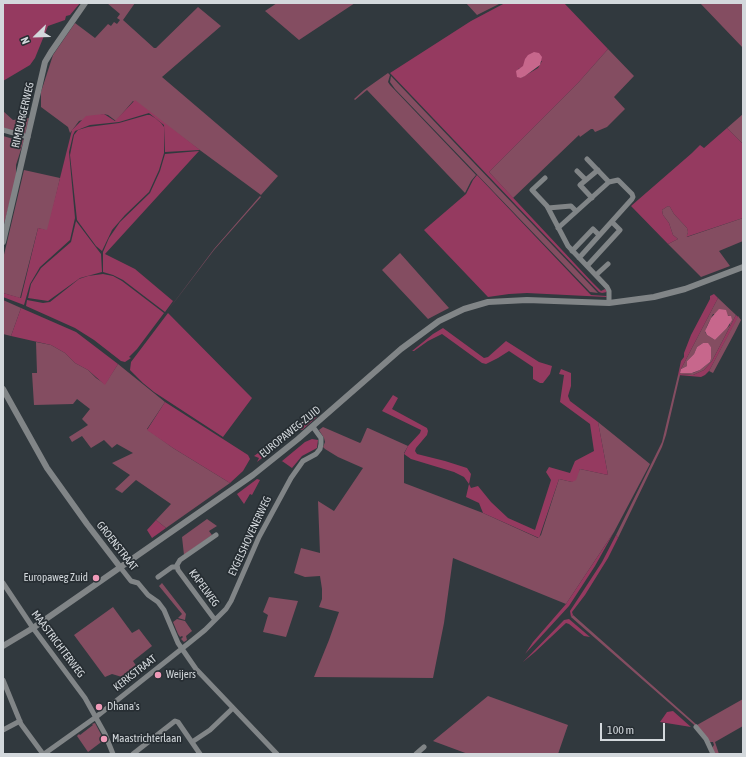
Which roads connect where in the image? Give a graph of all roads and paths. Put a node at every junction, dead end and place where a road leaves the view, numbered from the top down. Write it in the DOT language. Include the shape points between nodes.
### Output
graph roads {
  1 [pos="85,3"];
  2 [pos="3,130"];
  3 [pos="28,137"];
  4 [pos="587,159"];
  5 [pos="598,170"];
  6 [pos="577,171"];
  7 [pos="545,178"];
  8 [pos="586,180"];
  9 [pos="609,182"];
  10 [pos="592,198"];
  11 [pos="548,208"];
  12 [pos="576,211"];
  13 [pos="612,222"];
  14 [pos="558,228"];
  15 [pos="599,235"];
  16 [pos="3,242"];
  17 [pos="572,251"];
  18 [pos="578,258"];
  19 [pos="608,264"];
  20 [pos="587,266"];
  21 [pos="743,267"];
  22 [pos="596,275"];
  23 [pos="609,303"];
  24 [pos="3,389"];
  25 [pos="313,427"];
  26 [pos="216,535"];
  27 [pos="120,567"];
  28 [pos="177,567"];
  29 [pos="158,576"];
  30 [pos="3,583"];
  31 [pos="215,620"];
  32 [pos="33,628"];
  33 [pos="3,646"];
  34 [pos="181,649"];
  35 [pos="3,680"];
  36 [pos="233,708"];
  37 [pos="96,717"];
  38 [pos="20,722"];
  39 [pos="696,727"];
  40 [pos="3,730"];
  41 [pos="192,742"];
  42 [pos="424,747"];
  43 [pos="43,754"];
  44 [pos="113,754"];
  45 [pos="133,754"];
  46 [pos="200,754"];
  47 [pos="277,754"];
  48 [pos="416,754"];
  49 [pos="713,754"];
  1 -- 3 [label="street, RIMBURGERWEG" via="45,62"];
  2 -- 3 [label="street"];
  3 -- 16 [label="street, RIMBURGERWEG"];
  4 -- 5 [label="street"];
  5 -- 8 [label="street"];
  5 -- 9 [label="street"];
  6 -- 8 [label="street"];
  7 -- 11 [label="street" via="532,190"];
  8 -- 10 [label="street" via="580,185"];
  9 -- 10 [label="street"];
  9 -- 13 [label="street" via="618,180 633,197"];
  10 -- 12 [label="street"];
  11 -- 12 [label="street" via="571,206"];
  11 -- 14 [label="street"];
  12 -- 14 [label="street"];
  13 -- 15 [label="street"];
  13 -- 20 [label="street" via="620,230"];
  14 -- 17 [label="street"];
  15 -- 17 [label="street" via="593,229"];
  15 -- 18 [label="street"];
  17 -- 18 [label="street"];
  18 -- 20 [label="street"];
  19 -- 22 [label="street"];
  20 -- 22 [label="street"];
  21 -- 23 [label="street, EUROPAWEG-ZUID" via="654,298"];
  22 -- 23 [label="street" via="608,289"];
  23 -- 25 [label="street, EUROPAWEG-ZUID" via="511,300 488,302 459,311 439,321 411,341"];
  24 -- 27 [label="street, GROENSTRAAT" via="47,468"];
  25 -- 27 [label="street, EUROPAWEG-ZUID" via="221,498"];
  25 -- 31 [label="street, EYGELSHOVENERWEG" via="321,441 320,449 303,461 291,478 259,537 231,601"];
  26 -- 28 [label="street, KAPELWEG" via="180,560"];
  27 -- 32 [label="street, EUROPAWEG-ZUID"];
  27 -- 34 [label="street, GROENSTRAAT" via="131,581 138,583 164,610"];
  28 -- 29 [label="street, KAPELWEG" via="172,567"];
  28 -- 31 [label="street, KAPELWEG"];
  30 -- 32 [label="street, MAASTRICHTERWEG"];
  31 -- 34 [label="street, EYGELSHOVENERWEG"];
  32 -- 33 [label="street, EUROPAWEG-ZUID"];
  32 -- 37 [label="street, MAASTRICHTERWEG" via="82,692"];
  34 -- 36 [label="street, GROENSTRAAT"];
  34 -- 37 [label="street, KERKSTRAAT"];
  35 -- 38 [label="street"];
  36 -- 41 [label="street" via="210,730"];
  36 -- 47 [label="street, GROENSTRAAT"];
  37 -- 43 [label="street, KERKSTRAAT"];
  37 -- 44 [label="street"];
  38 -- 40 [label="street"];
  38 -- 43 [label="street"];
  39 -- 49 [label="street" via="706,739"];
  41 -- 45 [label="street" via="175,721"];
  41 -- 46 [label="street"];
  42 -- 48 [label="street"];
}
